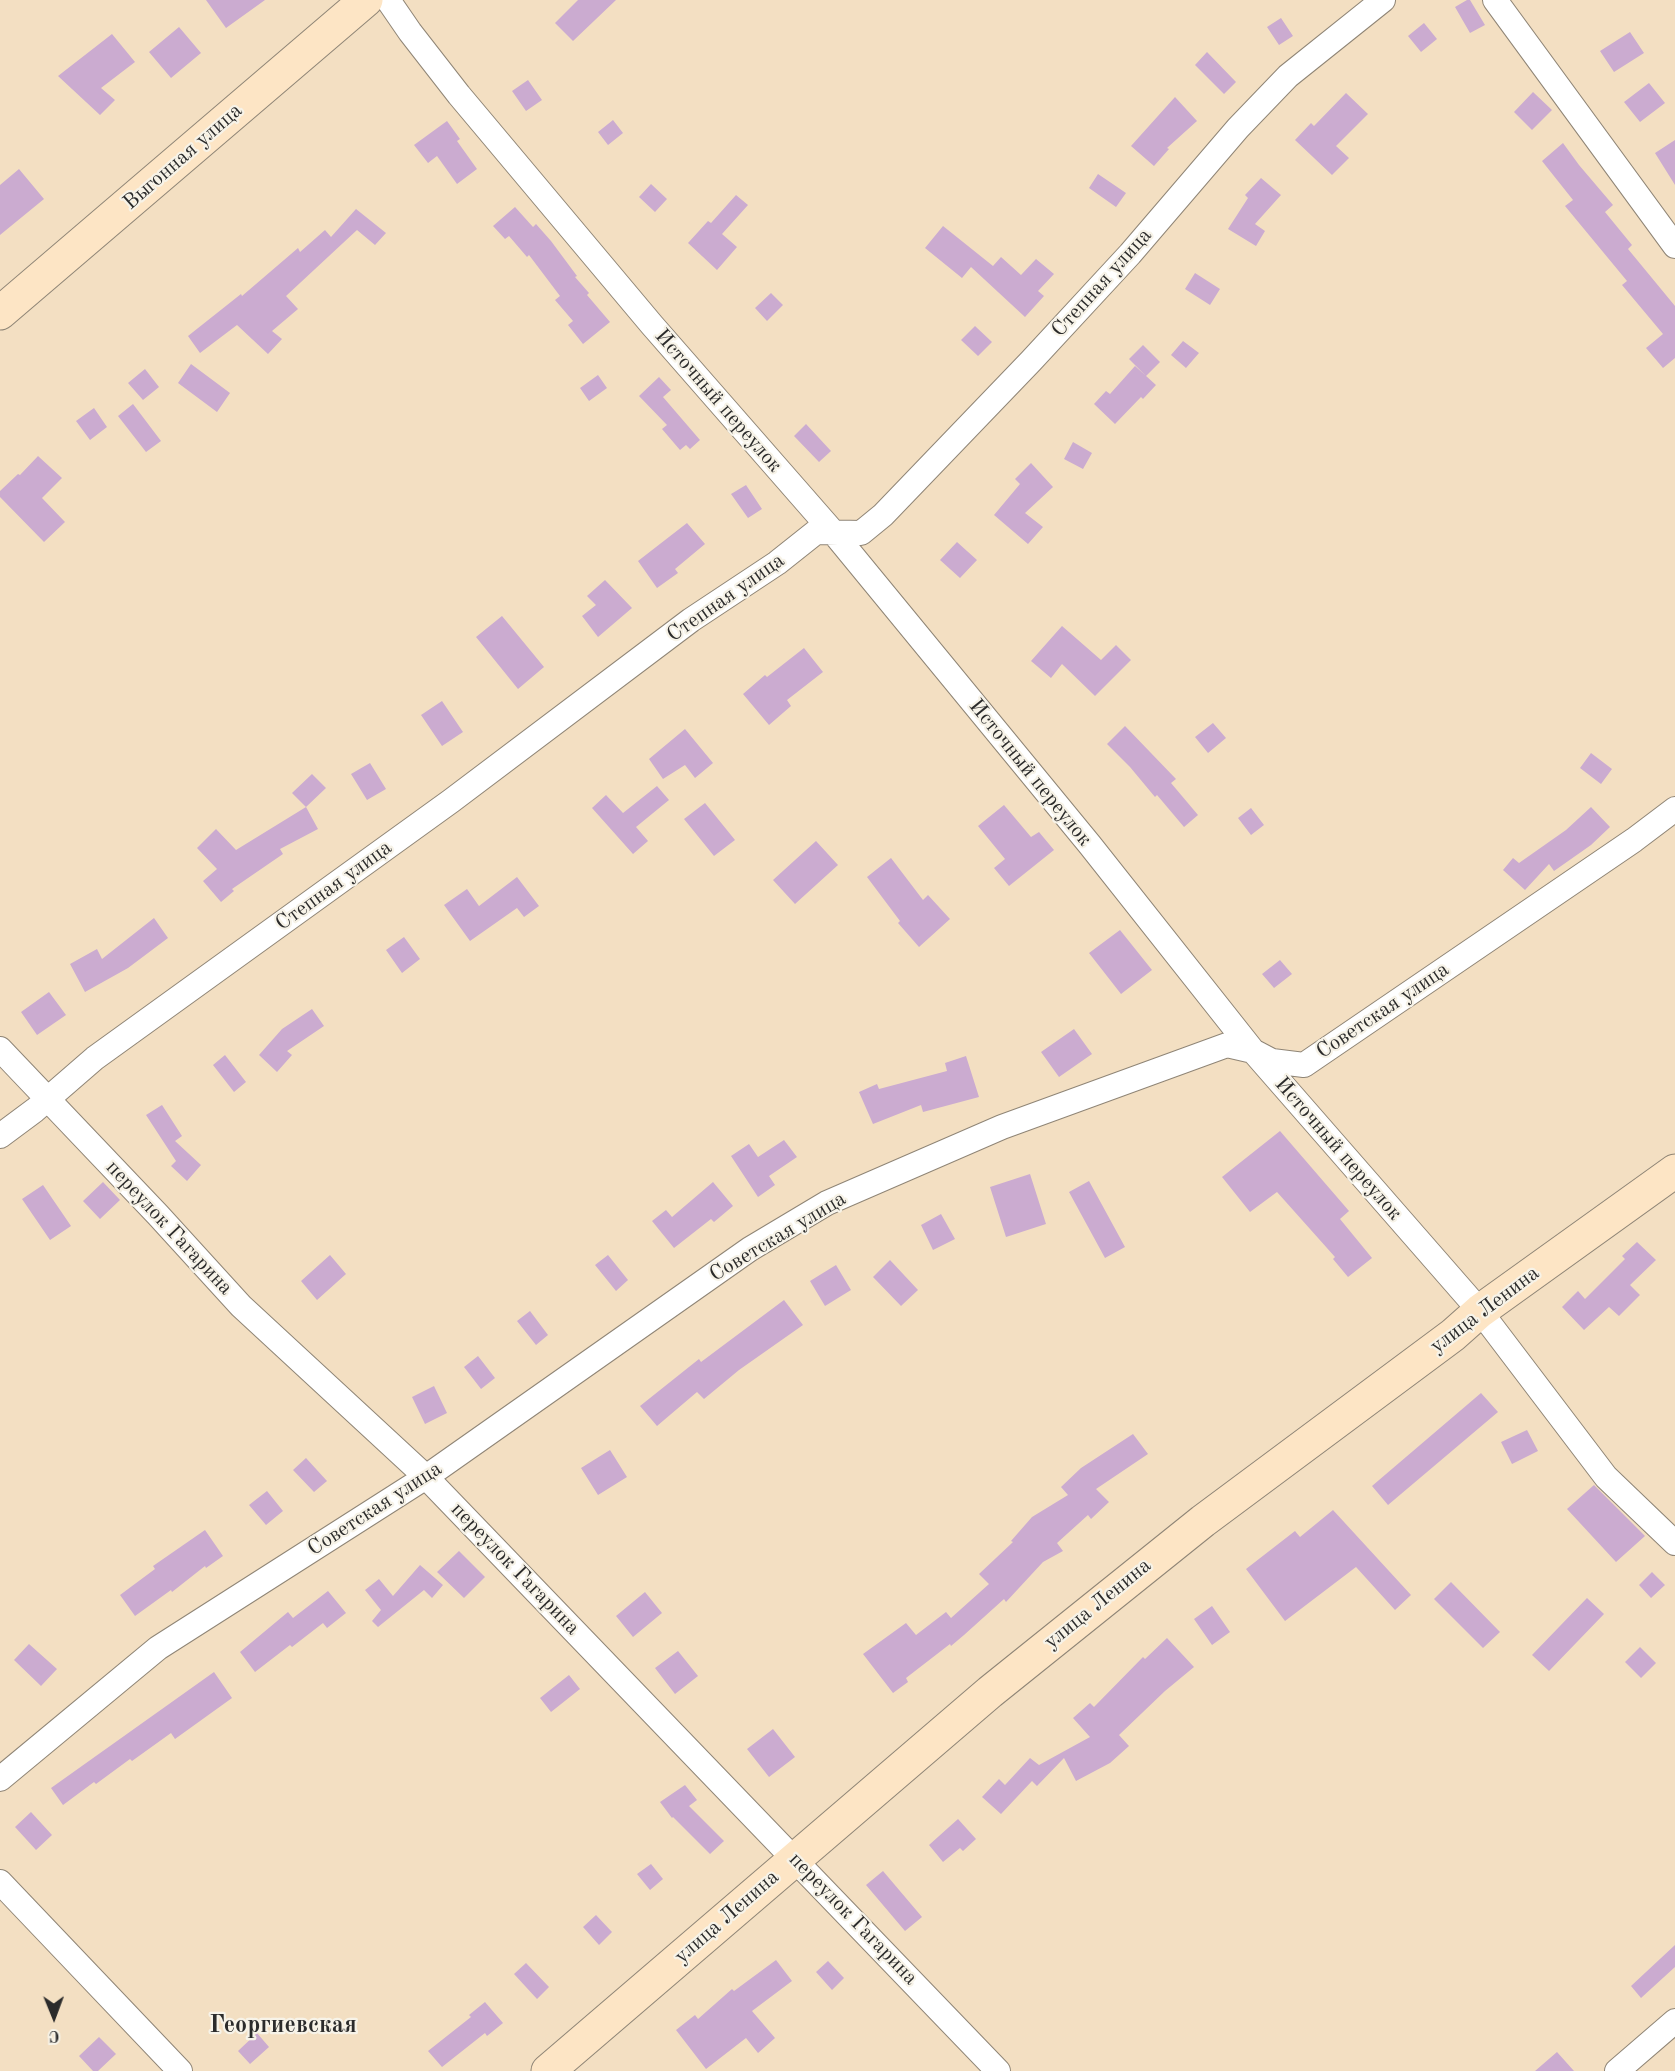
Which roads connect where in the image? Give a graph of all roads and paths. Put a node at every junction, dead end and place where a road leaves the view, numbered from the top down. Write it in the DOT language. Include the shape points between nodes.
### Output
graph roads {
  1 [pos="366,0"];
  2 [pos="388,0"];
  3 [pos="1383,0"];
  4 [pos="1495,0"];
  5 [pos="1675,246"];
  6 [pos="0,313"];
  7 [pos="833,532"];
  8 [pos="1675,809"];
  9 [pos="0,1049"];
  10 [pos="1253,1052"];
  11 [pos="48,1099"];
  12 [pos="0,1136"];
  13 [pos="1675,1171"];
  14 [pos="1480,1311"];
  15 [pos="426,1477"];
  16 [pos="1675,1543"];
  17 [pos="0,1779"];
  18 [pos="795,1859"];
  19 [pos="0,1882"];
  20 [pos="1675,2021"];
  21 [pos="180,2071"];
  22 [pos="548,2071"];
  23 [pos="998,2071"];
  24 [pos="1617,2071"];
  1 -- 6 [label="street, Выгонная улица"];
  2 -- 7 [label="street, Источный переулок" via="466,104"];
  3 -- 7 [label="street, Степная улица" via="1288,76 1107,278 883,515 861,533"];
  4 -- 5 [label="street"];
  7 -- 10 [label="street, Источный переулок" via="1090,845"];
  7 -- 11 [label="street, Степная улица" via="816,532 691,620 451,801 96,1058"];
  8 -- 10 [label="street, Советская улица" via="1304,1065 1272,1061"];
  9 -- 11 [label="street, переулок Гагарина"];
  10 -- 14 [label="street, Источный переулок"];
  10 -- 15 [label="street, Советская улица" via="1227,1045 1200,1053 1002,1127 826,1203 750,1249"];
  11 -- 12 [label="street, Степная улица"];
  11 -- 15 [label="street, переулок Гагарина" via="241,1305"];
  13 -- 14 [label="street, улица Ленина"];
  14 -- 16 [label="street, Источный переулок" via="1606,1477"];
  14 -- 18 [label="street, улица Ленина" via="1193,1528 990,1692"];
  15 -- 17 [label="street, Советская улица" via="158,1648"];
  15 -- 18 [label="street, переулок Гагарина"];
  18 -- 22 [label="street, улица Ленина"];
  18 -- 23 [label="street, переулок Гагарина"];
  19 -- 21 [label="street"];
  20 -- 24 [label="street"];
}
